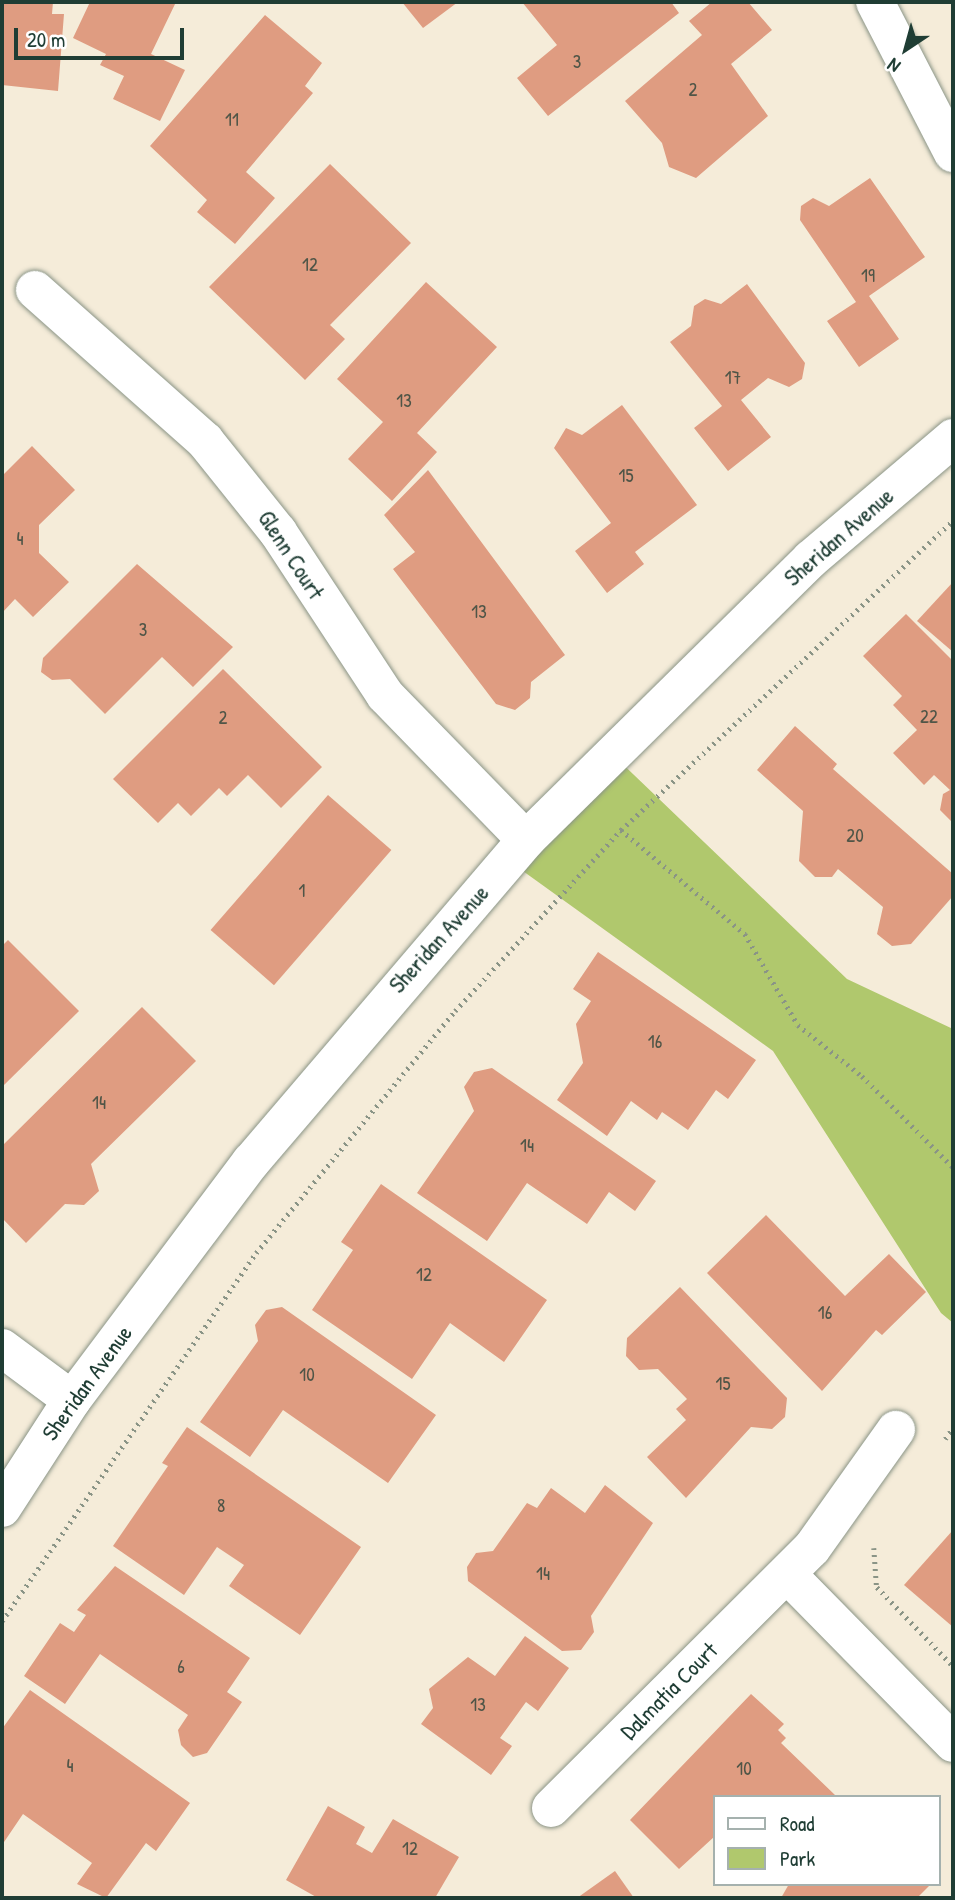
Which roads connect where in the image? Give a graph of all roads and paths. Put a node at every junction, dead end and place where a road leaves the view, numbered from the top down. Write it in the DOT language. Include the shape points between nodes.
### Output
graph roads {
  1 [pos="875,2"];
  2 [pos="953,153"];
  3 [pos="35,290"];
  4 [pos="953,438"];
  5 [pos="953,520"];
  6 [pos="621,830"];
  7 [pos="526,840"];
  8 [pos="953,1167"];
  9 [pos="2,1348"];
  10 [pos="72,1400"];
  11 [pos="953,1427"];
  12 [pos="895,1430"];
  13 [pos="937,1449"];
  14 [pos="2,1508"];
  15 [pos="874,1538"];
  16 [pos="787,1574"];
  17 [pos="2,1621"];
  18 [pos="953,1666"];
  19 [pos="953,1743"];
  20 [pos="551,1808"];
  1 -- 2 [label="street"];
  3 -- 7 [label="street, Glenn Court" via="205,441 278,532 385,695"];
  4 -- 7 [label="street, Sheridan Avenue" via="801,568"];
  5 -- 6 [label="path"];
  6 -- 8 [label="path" via="732,920 762,957 798,1026 862,1076"];
  6 -- 17 [label="path" via="455,1011 256,1253"];
  7 -- 10 [label="street, Sheridan Avenue" via="268,1140"];
  9 -- 10 [label="street"];
  10 -- 14 [label="street, Sheridan Avenue"];
  11 -- 13 [label="path"];
  12 -- 16 [label="street, Dalmatia Court"];
  15 -- 18 [label="path" via="877,1587"];
  16 -- 19 [label="street"];
  16 -- 20 [label="street, Dalmatia Court"];
}
